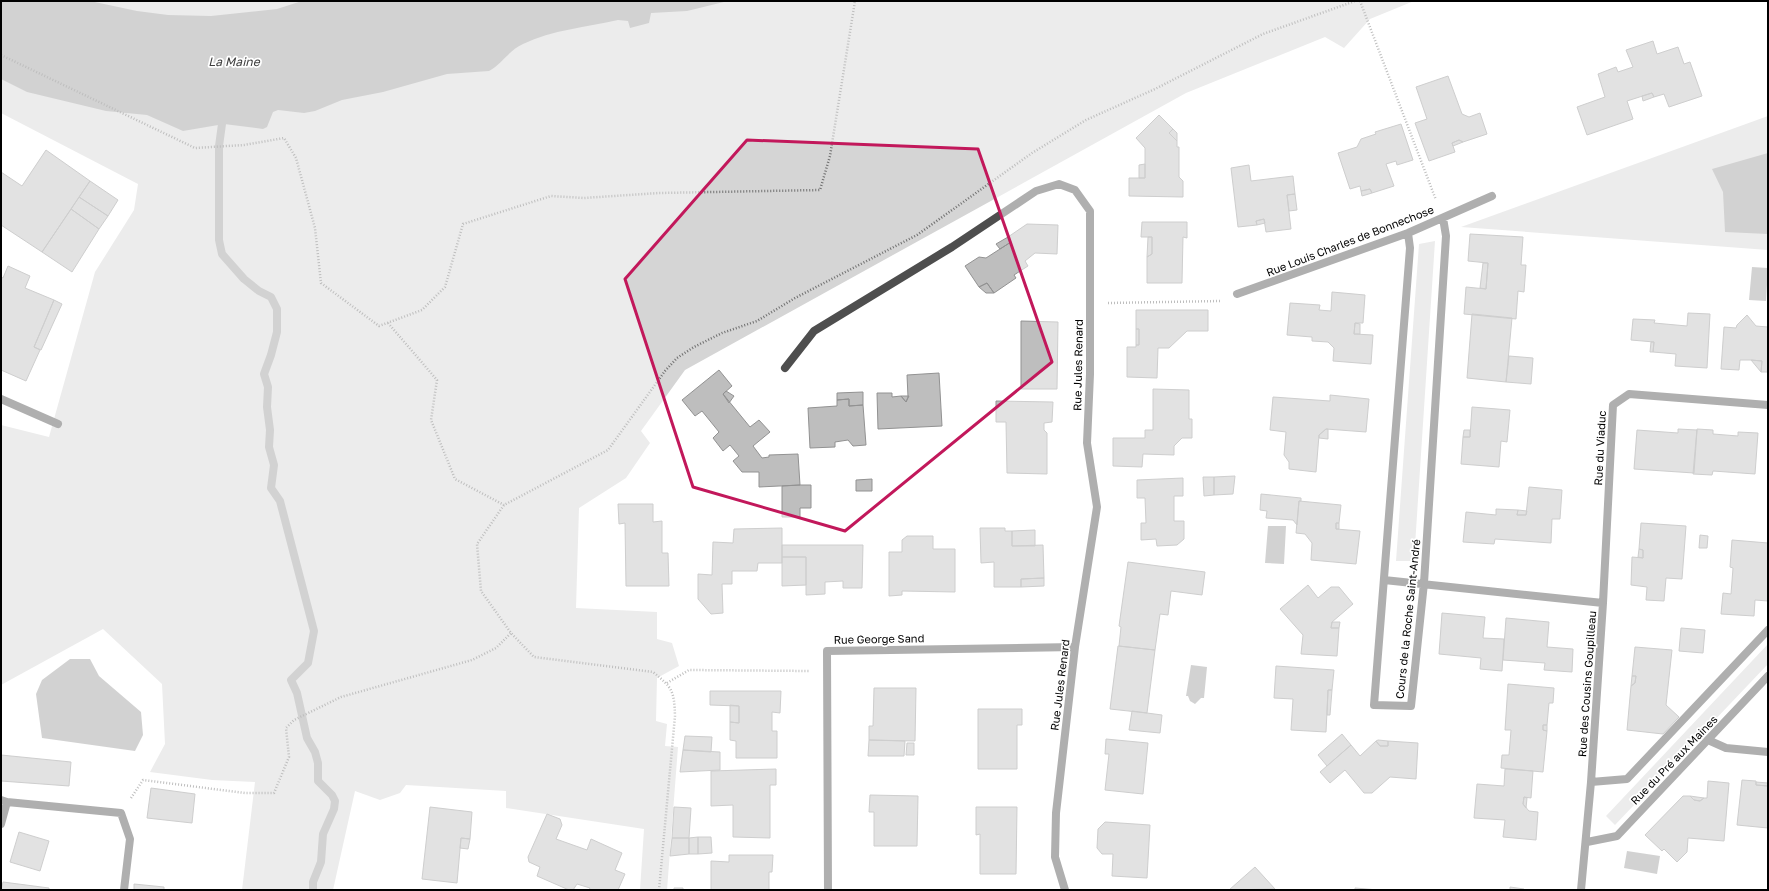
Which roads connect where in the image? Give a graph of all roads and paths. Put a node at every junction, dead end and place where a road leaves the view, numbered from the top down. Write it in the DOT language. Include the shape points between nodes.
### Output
graph roads {
  1 [pos="855,1"];
  2 [pos="1355,1"];
  3 [pos="1360,1"];
  4 [pos="1,55"];
  5 [pos="1492,196"];
  6 [pos="1443,218"];
  7 [pos="1408,233"];
  8 [pos="1237,294"];
  9 [pos="1090,303"];
  10 [pos="388,323"];
  11 [pos="785,368"];
  12 [pos="1,399"];
  13 [pos="1768,405"];
  14 [pos="58,424"];
  15 [pos="504,505"];
  16 [pos="1384,580"];
  17 [pos="1424,583"];
  18 [pos="1603,603"];
  19 [pos="1768,630"];
  20 [pos="511,633"];
  21 [pos="1075,647"];
  22 [pos="828,671"];
  23 [pos="1768,676"];
  24 [pos="667,683"];
  25 [pos="1708,740"];
  26 [pos="1768,752"];
  27 [pos="1592,782"];
  28 [pos="4,801"];
  29 [pos="120,813"];
  30 [pos="1,824"];
  31 [pos="1587,842"];
  32 [pos="124,890"];
  33 [pos="659,890"];
  34 [pos="828,890"];
  35 [pos="1065,890"];
  36 [pos="1581,890"];
  1 -- 10 [label="path" via="830,156 820,190 659,193 584,198 550,196 463,224 445,288 422,310"];
  2 -- 15 [label="path" via="1263,34 1155,89 1086,120 1032,153 917,235 795,298 757,321 694,346 664,371 608,450"];
  3 -- 6 [label="path"];
  4 -- 10 [label="path" via="195,148 244,145 284,138 296,158 315,228 321,283 379,326"];
  5 -- 6 [label="street, Rue Louis Charles de Bonnechose"];
  6 -- 7 [label="street, Rue Louis Charles de Bonnechose"];
  6 -- 17 [label="street, Cours de la Roche Saint-André" via="1446,236"];
  7 -- 8 [label="street, Rue Louis Charles de Bonnechose"];
  7 -- 16 [label="street, Cours de la Roche Saint-André" via="1410,248"];
  8 -- 9 [label="path" via="1228,301"];
  9 -- 11 [label="street, Rue Jules Renard" via="1090,211 1075,190 1059,184 1036,191 952,247 814,331"];
  9 -- 21 [label="street, Rue Jules Renard" via="1087,443 1097,507"];
  10 -- 15 [label="path" via="437,380 431,420 455,479"];
  12 -- 14 [label="street"];
  13 -- 18 [label="street, Rue du Viaduc" via="1628,394 1613,405"];
  15 -- 20 [label="path" via="477,544 481,591"];
  16 -- 17 [label="street, Rue des Cousins Goupilleau"];
  16 -- 17 [label="street, Cours de la Roche Saint-André" via="1374,705 1411,706"];
  17 -- 18 [label="street, Rue des Cousins Goupilleau"];
  18 -- 27 [label="street, Rue des Cousins Goupilleau"];
  19 -- 27 [label="street, Rue du Pré aux Maines" via="1628,779"];
  20 -- 24 [label="path" via="534,657 653,672"];
  20 -- 29 [label="path" via="496,648 472,660 341,697 294,720 286,728 289,757 274,793 245,793 143,780"];
  21 -- 22 [label="street, Rue George Sand" via="827,651"];
  21 -- 35 [label="street, Rue Jules Renard" via="1056,812 1055,858"];
  22 -- 24 [label="path" via="689,670"];
  22 -- 34 [label="street, Rue George Sand"];
  23 -- 25 [label="street, Rue du Pré aux Maines"];
  24 -- 33 [label="path" via="674,694 675,716"];
  25 -- 26 [label="street" via="1726,748"];
  25 -- 31 [label="street, Rue du Pré aux Maines" via="1617,836"];
  27 -- 31 [label="street, Rue des Cousins Goupilleau"];
  28 -- 29 [label="street"];
  28 -- 30 [label="street"];
  29 -- 32 [label="street" via="130,839"];
  31 -- 36 [label="street, Rue des Cousins Goupilleau"];
}
